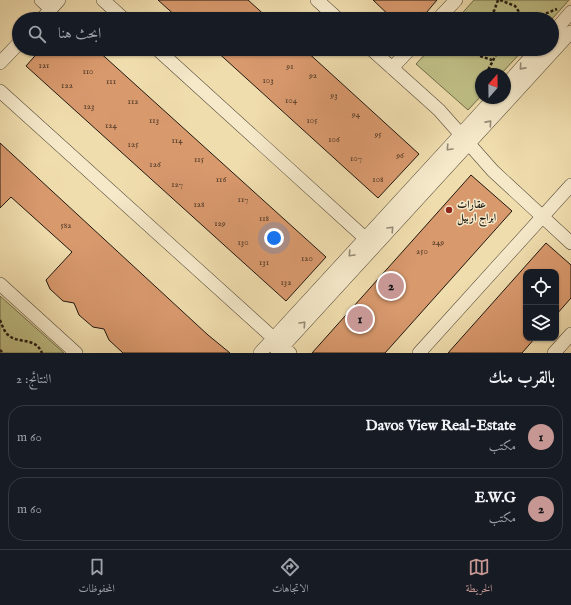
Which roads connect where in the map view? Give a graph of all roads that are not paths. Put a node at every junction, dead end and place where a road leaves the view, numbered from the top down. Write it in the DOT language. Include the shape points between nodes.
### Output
graph roads {
  1 [pos="41,0"];
  2 [pos="103,0"];
  3 [pos="317,0"];
  4 [pos="456,0"];
  5 [pos="55,5"];
  6 [pos="565,10"];
  7 [pos="116,12"];
  8 [pos="330,12"];
  9 [pos="445,12"];
  10 [pos="559,21"];
  11 [pos="571,32"];
  12 [pos="559,44"];
  13 [pos="12,50"];
  14 [pos="165,56"];
  15 [pos="379,56"];
  16 [pos="403,56"];
  17 [pos="532,56"];
  18 [pos="547,56"];
  19 [pos="0,63"];
  20 [pos="392,68"];
  21 [pos="511,79"];
  22 [pos="0,91"];
  23 [pos="490,104"];
  24 [pos="465,140"];
  25 [pos="571,185"];
  26 [pos="542,218"];
  27 [pos="365,238"];
  28 [pos="571,243"];
  29 [pos="0,284"];
  30 [pos="571,334"];
  31 [pos="281,348"];
  32 [pos="76,353"];
  33 [pos="260,353"];
  34 [pos="419,353"];
  35 [pos="554,353"];
  1 -- 5 [label="street"];
  2 -- 7 [label="street"];
  3 -- 8 [label="street"];
  4 -- 9 [label="street"];
  6 -- 10 [label="street"];
  12 -- 11 [label="street, one-way"];
  13 -- 19 [label="street"];
  14 -- 27 [label="street"];
  15 -- 20 [label="street"];
  16 -- 20 [label="street"];
  17 -- 21 [label="street, one-way"];
  24 -- 18 [label="street, one-way"];
  20 -- 24 [label="street" via="439,110"];
  22 -- 31 [label="street"];
  23 -- 24 [label="street"];
  24 -- 26 [label="street"];
  24 -- 27 [label="street, one-way"];
  31 -- 24 [label="street, one-way"];
  25 -- 26 [label="street"];
  26 -- 28 [label="street"];
  26 -- 34 [label="street"];
  27 -- 31 [label="street, one-way"];
  29 -- 32 [label="street"];
  30 -- 35 [label="street"];
  31 -- 33 [label="street"];
}
